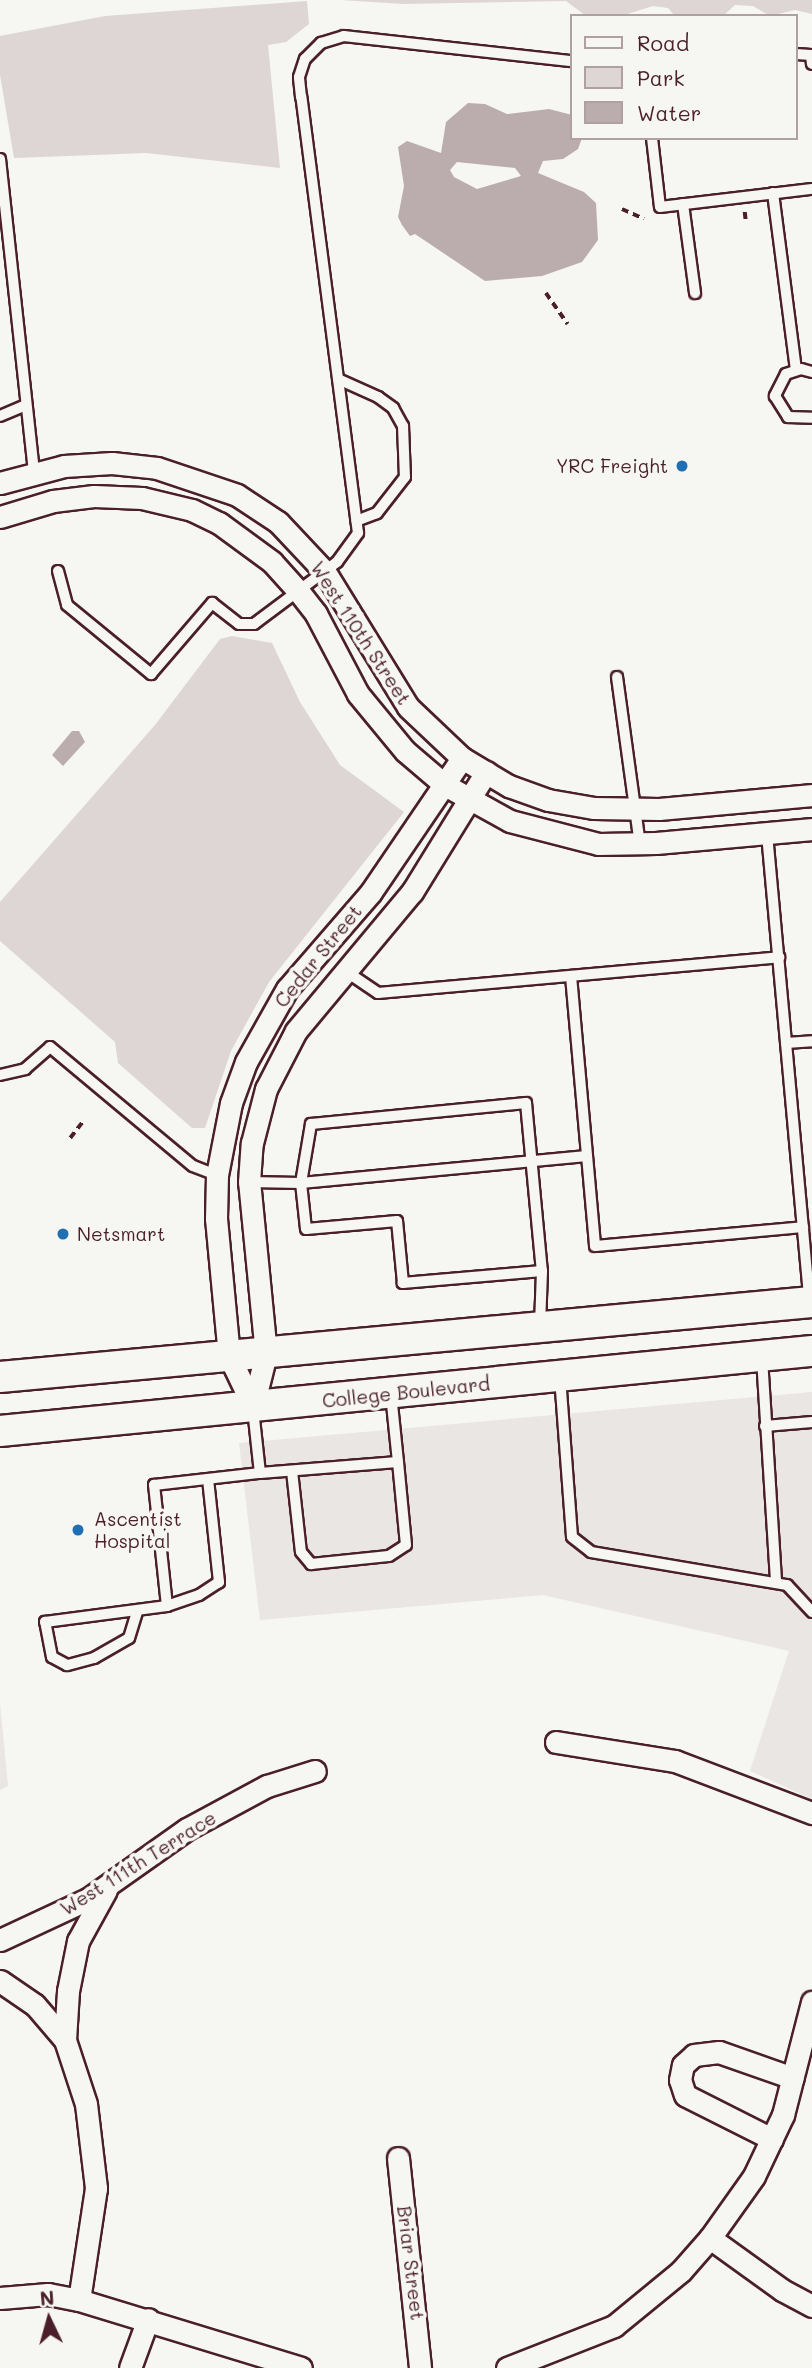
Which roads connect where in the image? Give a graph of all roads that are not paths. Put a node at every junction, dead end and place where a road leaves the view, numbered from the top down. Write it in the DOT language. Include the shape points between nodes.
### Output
graph roads {
  1 [pos="798,54"];
  2 [pos="570,61"];
  3 [pos="812,64"];
  4 [pos="652,140"];
  5 [pos="0,159"];
  6 [pos="812,189"];
  7 [pos="773,193"];
  8 [pos="683,204"];
  9 [pos="695,293"];
  10 [pos="796,370"];
  11 [pos="812,372"];
  12 [pos="338,379"];
  13 [pos="24,406"];
  14 [pos="0,415"];
  15 [pos="812,418"];
  16 [pos="34,471"];
  17 [pos="0,483"];
  18 [pos="0,517"];
  19 [pos="356,521"];
  20 [pos="58,571"];
  21 [pos="325,572"];
  22 [pos="299,592"];
  23 [pos="617,677"];
  24 [pos="462,758"];
  25 [pos="486,772"];
  26 [pos="445,785"];
  27 [pos="812,795"];
  28 [pos="764,799"];
  29 [pos="471,800"];
  30 [pos="638,809"];
  31 [pos="812,829"];
  32 [pos="767,834"];
  33 [pos="640,844"];
  34 [pos="779,957"];
  35 [pos="344,970"];
  36 [pos="570,976"];
  37 [pos="812,1041"];
  38 [pos="786,1042"];
  39 [pos="0,1075"];
  40 [pos="587,1156"];
  41 [pos="532,1161"];
  42 [pos="217,1175"];
  43 [pos="248,1182"];
  44 [pos="301,1183"];
  45 [pos="803,1227"];
  46 [pos="808,1244"];
  47 [pos="542,1271"];
  48 [pos="811,1302"];
  49 [pos="540,1327"];
  50 [pos="812,1350"];
  51 [pos="266,1353"];
  52 [pos="229,1356"];
  53 [pos="762,1356"];
  54 [pos="0,1377"];
  55 [pos="560,1377"];
  56 [pos="391,1393"];
  57 [pos="253,1406"];
  58 [pos="812,1422"];
  59 [pos="765,1426"];
  60 [pos="0,1431"];
  61 [pos="398,1462"];
  62 [pos="292,1471"];
  63 [pos="260,1473"];
  64 [pos="208,1479"];
  65 [pos="776,1583"];
  66 [pos="167,1606"];
  67 [pos="137,1612"];
  68 [pos="812,1612"];
  69 [pos="556,1742"];
  70 [pos="315,1771"];
  71 [pos="812,1813"];
  72 [pos="111,1882"];
  73 [pos="0,1940"];
  74 [pos="0,1981"];
  75 [pos="812,2002"];
  76 [pos="65,2040"];
  77 [pos="793,2078"];
  78 [pos="772,2139"];
  79 [pos="398,2158"];
  80 [pos="710,2238"];
  81 [pos="0,2298"];
  82 [pos="79,2300"];
  83 [pos="812,2306"];
  84 [pos="148,2319"];
  85 [pos="130,2368"];
  86 [pos="301,2368"];
  87 [pos="420,2368"];
  88 [pos="508,2368"];
  1 -- 3 [label="lane" via="811,55"];
  2 -- 12 [label="lane" via="344,36 321,43 305,59 299,77 301,97"];
  4 -- 8 [label="lane" via="660,207"];
  5 -- 13 [label="lane"];
  6 -- 7 [label="lane"];
  7 -- 8 [label="lane"];
  7 -- 10 [label="lane"];
  8 -- 9 [label="lane"];
  10 -- 11 [label="lane"];
  10 -- 15 [label="lane" via="779,380 777,405 788,418"];
  12 -- 19 [label="lane"];
  12 -- 19 [label="lane" via="363,387 393,408 403,426 405,477 377,513"];
  13 -- 14 [label="lane"];
  13 -- 16 [label="lane"];
  16 -- 17 [label="street, West 110th Street"];
  16 -- 21 [label="street, West 110th Street" via="112,463 198,479 237,495 278,522"];
  18 -- 22 [label="street, West 110th Street" via="53,500 94,496 142,498 192,510 247,540"];
  19 -- 21 [label="lane" via="352,546"];
  20 -- 22 [label="lane" via="67,605 151,674 212,603 239,624 254,624"];
  21 -- 22 [label="lane"];
  21 -- 24 [label="street, West 110th Street" via="393,688"];
  22 -- 26 [label="street, West 110th Street" via="358,694 405,751"];
  23 -- 30 [label="lane"];
  24 -- 25 [label="street, West 110th Street"];
  24 -- 26 [label="street, Cedar Street"];
  25 -- 29 [label="street, Cedar Street"];
  25 -- 30 [label="street, West 110th Street" via="548,800"];
  26 -- 29 [label="street, West 110th Street"];
  26 -- 42 [label="street, Cedar Street" via="371,891 286,989 265,1023 231,1104"];
  27 -- 28 [label="street, West 110th Street"];
  28 -- 30 [label="street, West 110th Street"];
  28 -- 32 [label="street"];
  29 -- 33 [label="street, West 110th Street" via="510,821 552,835 598,844"];
  29 -- 35 [label="street, Cedar Street" via="412,892"];
  30 -- 33 [label="lane"];
  31 -- 32 [label="street, West 110th Street"];
  32 -- 33 [label="street, West 110th Street"];
  32 -- 34 [label="lane"];
  34 -- 36 [label="lane"];
  34 -- 38 [label="lane"];
  35 -- 36 [label="lane" via="378,993"];
  35 -- 43 [label="street, Cedar Street" via="301,1024 274,1069 252,1143"];
  36 -- 40 [label="lane"];
  37 -- 38 [label="lane"];
  38 -- 45 [label="lane"];
  39 -- 42 [label="lane" via="25,1069 50,1047 193,1166"];
  40 -- 41 [label="lane"];
  40 -- 45 [label="lane" via="595,1246"];
  41 -- 44 [label="lane"];
  41 -- 44 [label="lane" via="526,1103 513,1104 311,1124"];
  41 -- 47 [label="lane"];
  42 -- 43 [label="street"];
  42 -- 52 [label="street, Cedar Street" via="216,1219"];
  43 -- 44 [label="lane"];
  43 -- 51 [label="street, Cedar Street"];
  44 -- 47 [label="lane" via="306,1229 397,1221 403,1283"];
  45 -- 46 [label="lane"];
  46 -- 48 [label="lane"];
  47 -- 49 [label="lane"];
  48 -- 49 [label="main road"];
  49 -- 51 [label="main road"];
  50 -- 53 [label="main road, College Boulevard"];
  51 -- 52 [label="main road"];
  51 -- 57 [label="street, Cedar Street"];
  52 -- 54 [label="main road"];
  52 -- 57 [label="street, Cedar Street"];
  53 -- 55 [label="main road, College Boulevard"];
  53 -- 59 [label="lane"];
  55 -- 56 [label="main road, College Boulevard"];
  55 -- 65 [label="lane" via="572,1537 591,1552"];
  56 -- 57 [label="main road, College Boulevard"];
  56 -- 61 [label="lane"];
  57 -- 60 [label="main road, College Boulevard"];
  57 -- 63 [label="lane"];
  58 -- 59 [label="lane"];
  59 -- 65 [label="lane"];
  61 -- 62 [label="lane"];
  61 -- 62 [label="lane" via="405,1545 389,1556 311,1564 301,1552"];
  62 -- 63 [label="lane"];
  63 -- 64 [label="lane"];
  64 -- 66 [label="lane" via="219,1582"];
  64 -- 66 [label="lane" via="154,1485"];
  65 -- 68 [label="lane" via="787,1586"];
  66 -- 67 [label="lane"];
  67 -- 67 [label="lane" via="45,1622 52,1657 67,1665 94,1658 128,1638"];
  69 -- 71 [label="street" via="675,1761"];
  70 -- 72 [label="street, West 111th Terrace" via="267,1786 187,1829"];
  72 -- 73 [label="street, West 111th Terrace" via="88,1899"];
  72 -- 76 [label="street" via="78,1941"];
  74 -- 76 [label="street" via="35,2005"];
  75 -- 77 [label="street"];
  76 -- 82 [label="street" via="86,2104 94,2154 94,2216"];
  77 -- 78 [label="street"];
  77 -- 78 [label="street" via="719,2052 694,2055 683,2066 680,2080 685,2095"];
  78 -- 80 [label="street" via="747,2188"];
  79 -- 87 [label="street, Briar Street"];
  80 -- 83 [label="street" via="782,2291"];
  80 -- 88 [label="street" via="681,2271 614,2326"];
  81 -- 82 [label="street" via="48,2294"];
  82 -- 84 [label="street"];
  84 -- 85 [label="street"];
  84 -- 86 [label="street"];
}
